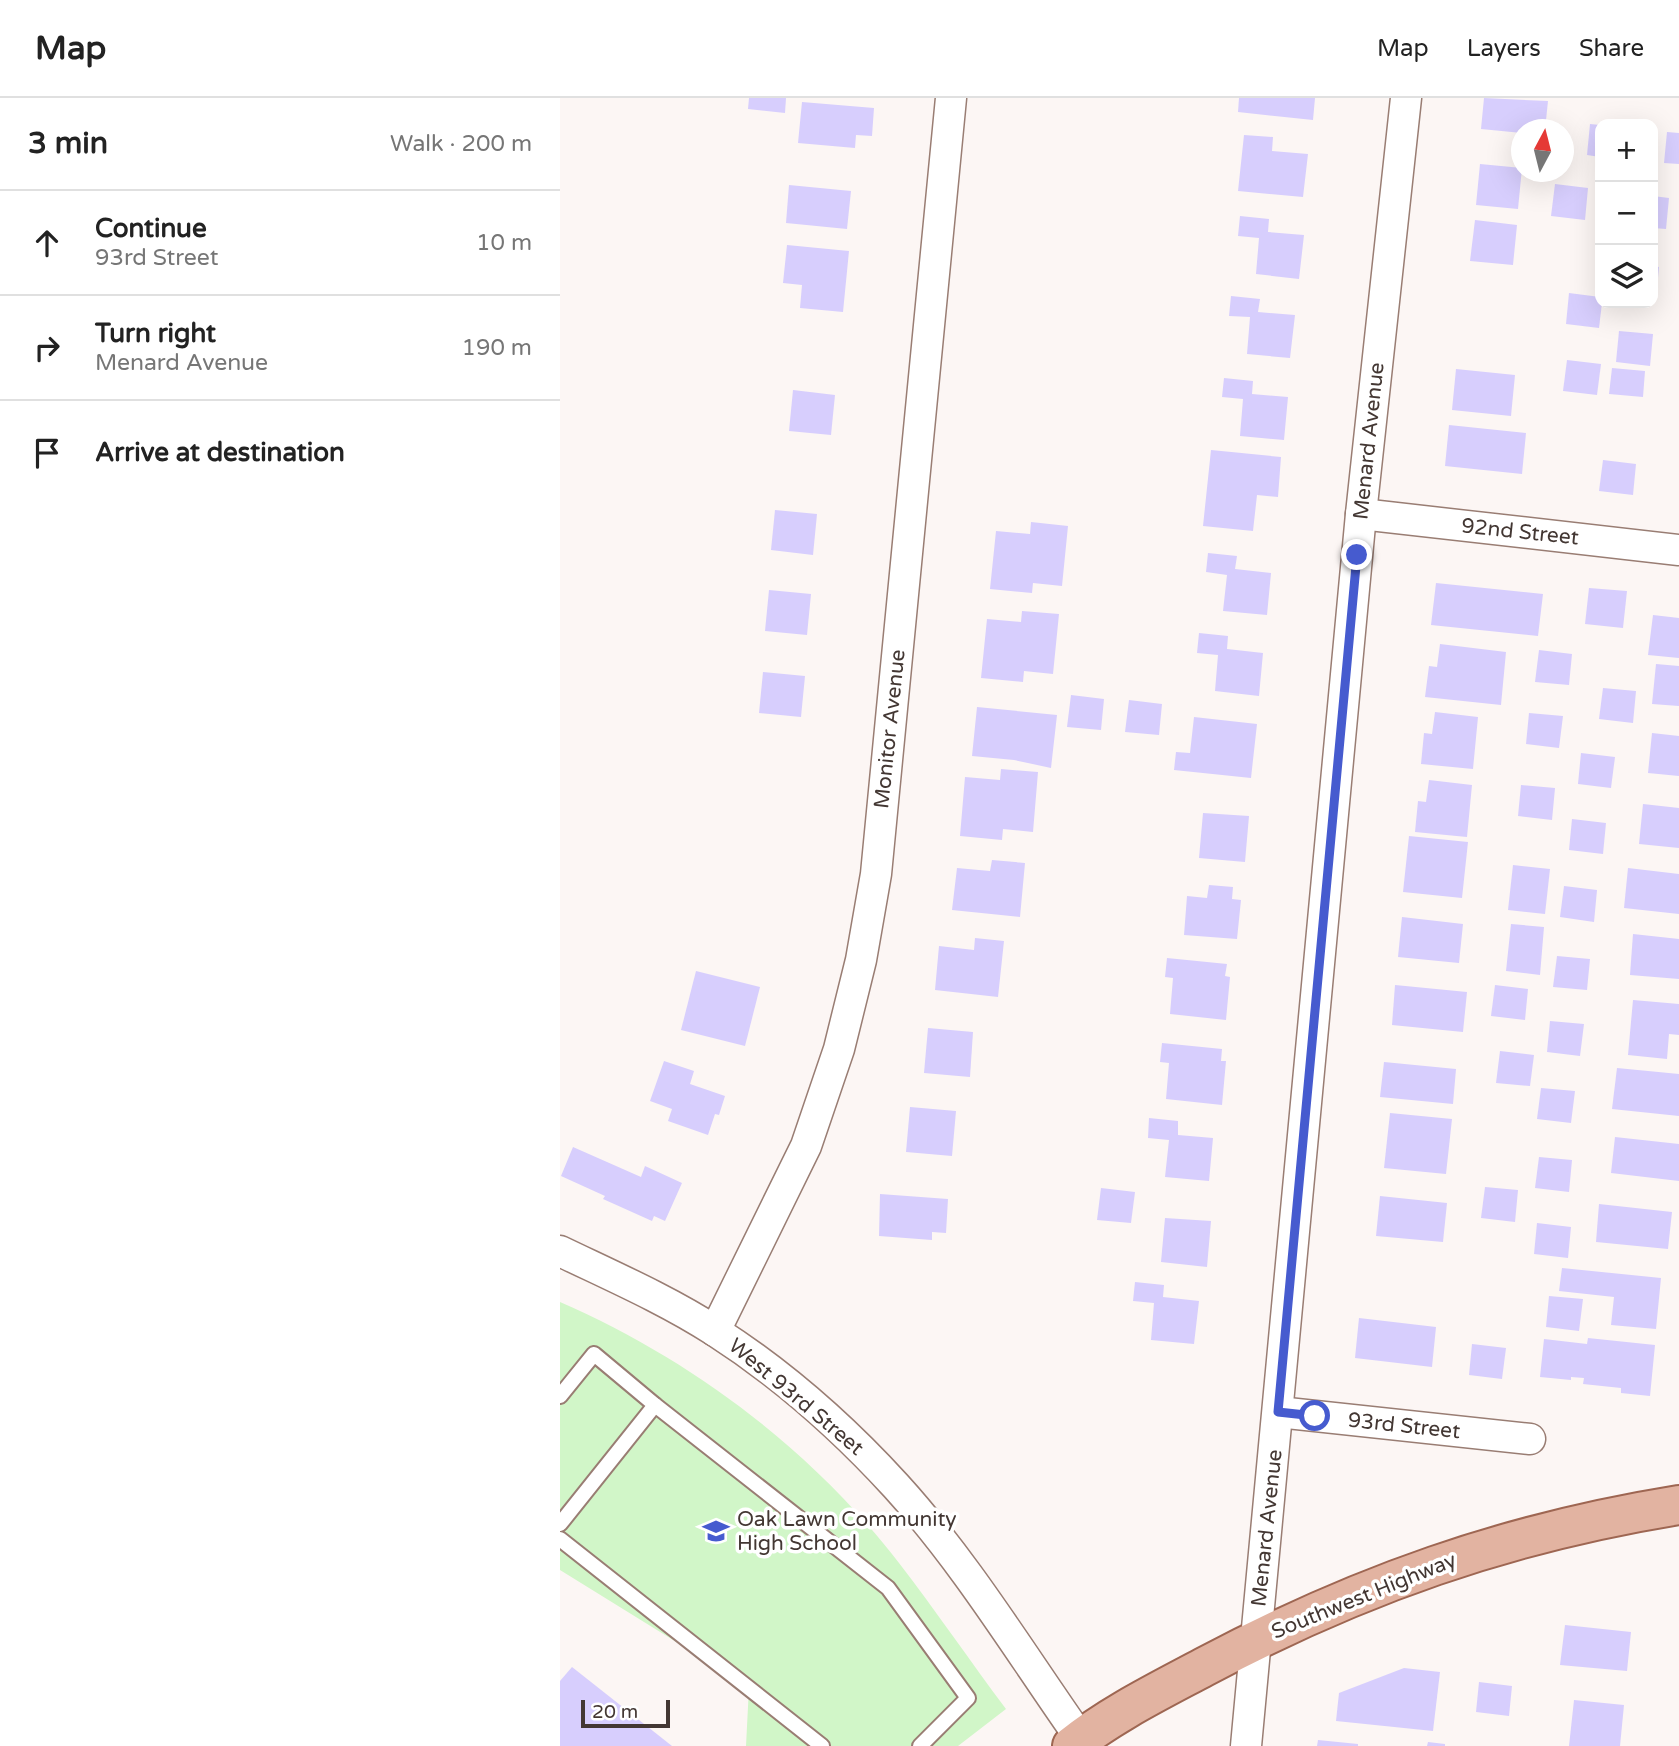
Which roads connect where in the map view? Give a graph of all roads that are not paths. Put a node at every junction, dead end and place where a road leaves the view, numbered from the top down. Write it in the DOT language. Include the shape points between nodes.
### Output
graph roads {
  1 [pos="951,98"];
  2 [pos="1406,98"];
  3 [pos="1361,514"];
  4 [pos="1679,550"];
  5 [pos="560,1251"];
  6 [pos="715,1331"];
  7 [pos="560,1396"];
  8 [pos="655,1405"];
  9 [pos="1278,1412"];
  10 [pos="1530,1439"];
  11 [pos="1679,1505"];
  12 [pos="560,1524"];
  13 [pos="560,1539"];
  14 [pos="1256,1640"];
  15 [pos="1076,1742"];
  16 [pos="821,1746"];
  17 [pos="920,1746"];
  18 [pos="1246,1746"];
  1 -- 6 [label="street, Monitor Avenue" via="876,874 861,960 839,1049 806,1146"];
  2 -- 3 [label="street, Menard Avenue"];
  3 -- 4 [label="street, 92nd Street"];
  3 -- 9 [label="street, Menard Avenue"];
  5 -- 6 [label="street, West 93rd Street"];
  6 -- 15 [label="street, West 93rd Street" via="835,1424 897,1487 954,1557"];
  7 -- 8 [label="lane" via="594,1354"];
  8 -- 12 [label="lane"];
  8 -- 17 [label="lane" via="888,1588 968,1698"];
  9 -- 10 [label="street, 93rd Street"];
  9 -- 14 [label="street, Menard Avenue"];
  11 -- 14 [label="main road, Southwest Highway" via="1526,1536 1444,1561 1357,1593"];
  13 -- 16 [label="lane"];
  14 -- 15 [label="main road, Southwest Highway"];
  14 -- 18 [label="street, Menard Avenue"];
}
